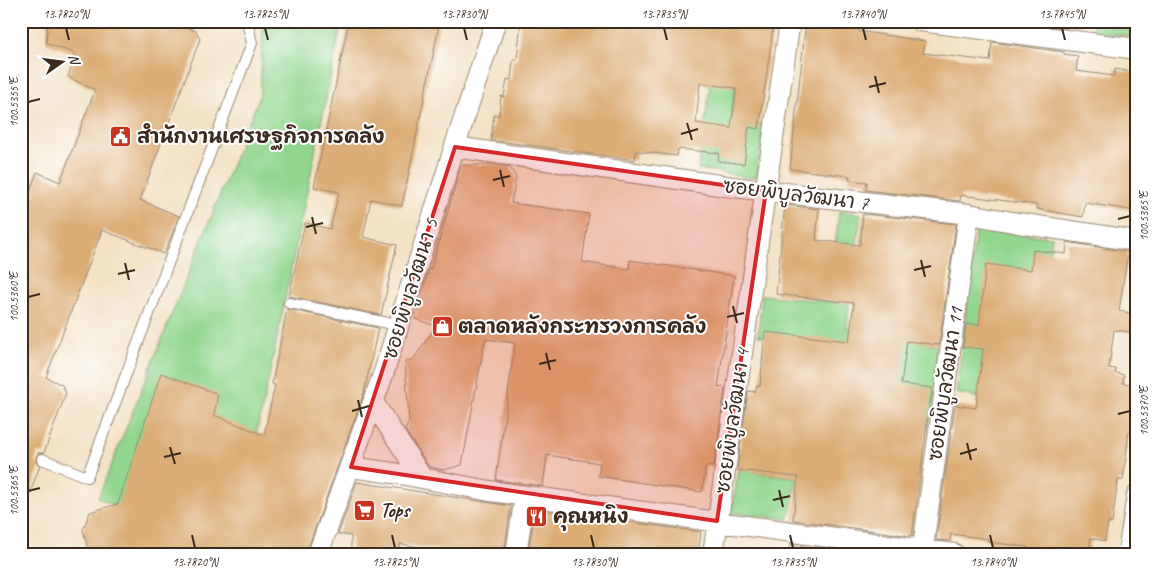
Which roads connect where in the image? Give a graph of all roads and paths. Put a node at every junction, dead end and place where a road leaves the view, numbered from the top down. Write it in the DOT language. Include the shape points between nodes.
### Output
graph roads {
  1 [pos="247,21"];
  2 [pos="496,21"];
  3 [pos="790,21"];
  4 [pos="920,21"];
  5 [pos="1137,49"];
  6 [pos="455,147"];
  7 [pos="766,191"];
  8 [pos="969,214"];
  9 [pos="1137,241"];
  10 [pos="289,303"];
  11 [pos="398,325"];
  12 [pos="373,402"];
  13 [pos="42,458"];
  14 [pos="351,467"];
  15 [pos="422,478"];
  16 [pos="1137,495"];
  17 [pos="525,496"];
  18 [pos="717,521"];
  19 [pos="922,551"];
  20 [pos="318,554"];
  21 [pos="516,554"];
  22 [pos="713,554"];
  23 [pos="954,554"];
  24 [pos="1128,554"];
  1 -- 13 [label="lane" via="252,43 87,477"];
  2 -- 6 [label="street, ซอยพิบูลวัฒนา 5"];
  3 -- 7 [label="street, ซอยพิบูลวัฒนา 4"];
  4 -- 5 [label="street"];
  6 -- 7 [label="street, ซอยพิบูลวัฒนา 7"];
  6 -- 11 [label="street, ซอยพิบูลวัฒนา 5"];
  7 -- 8 [label="street, ซอยพิบูลวัฒนา 7"];
  7 -- 18 [label="street, ซอยพิบูลวัฒนา 4"];
  8 -- 9 [label="street, ซอยพิบูลวัฒนา 7"];
  8 -- 19 [label="street, ซอยพิบูลวัฒนา 11"];
  10 -- 11 [label="lane"];
  11 -- 12 [label="street, ซอยพิบูลวัฒนา 5"];
  12 -- 14 [label="street, ซอยพิบูลวัฒนา 5"];
  12 -- 15 [label="street"];
  14 -- 15 [label="street"];
  14 -- 20 [label="street, ซอยพิบูลวัฒนา 5" via="344,478"];
  15 -- 17 [label="street"];
  16 -- 24 [label="street"];
  17 -- 18 [label="street"];
  17 -- 21 [label="street"];
  18 -- 19 [label="street"];
  18 -- 22 [label="street, ซอยพิบูลวัฒนา 4"];
  19 -- 23 [label="street"];
}
